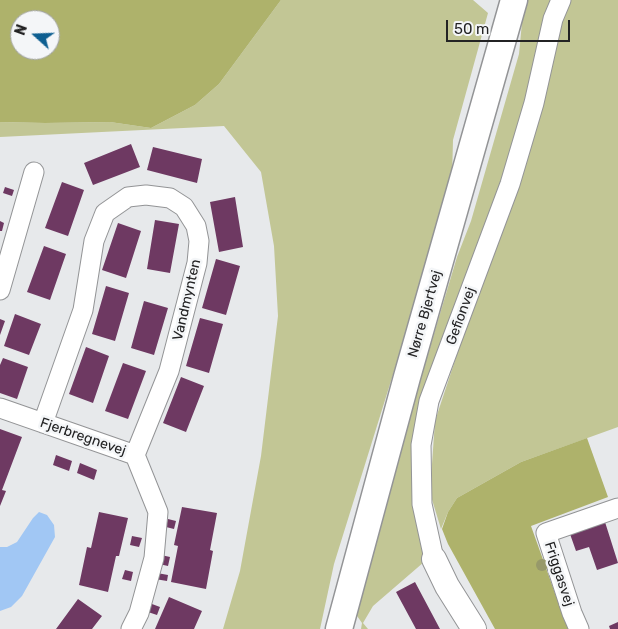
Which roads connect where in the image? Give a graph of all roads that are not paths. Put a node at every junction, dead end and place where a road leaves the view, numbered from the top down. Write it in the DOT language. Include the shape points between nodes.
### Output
graph roads {
  1 [pos="514,0"];
  2 [pos="561,0"];
  3 [pos="34,172"];
  4 [pos="0,290"];
  5 [pos="0,408"];
  6 [pos="43,423"];
  7 [pos="135,455"];
  8 [pos="618,508"];
  9 [pos="434,559"];
  10 [pos="131,629"];
  11 [pos="339,629"];
  12 [pos="474,629"];
  13 [pos="579,629"];
  1 -- 11 [label="main road, Nørre Bjertvej"];
  2 -- 9 [label="street, Gefionvej" via="553,19 534,103 510,184 429,401 421,445 422,504"];
  3 -- 4 [label="street"];
  5 -- 6 [label="street, Fjerbregnevej"];
  6 -- 7 [label="street, Fjerbregnevej"];
  6 -- 7 [label="street, Vandmynten" via="83,310 94,241 105,213 128,197 170,198 184,207 196,226 198,263 169,372"];
  7 -- 10 [label="street, Fjerbregnevej" via="158,512 154,558 139,613"];
  8 -- 13 [label="street, Friggasvej" via="546,533"];
  9 -- 12 [label="street, Gefionvej"];
}
